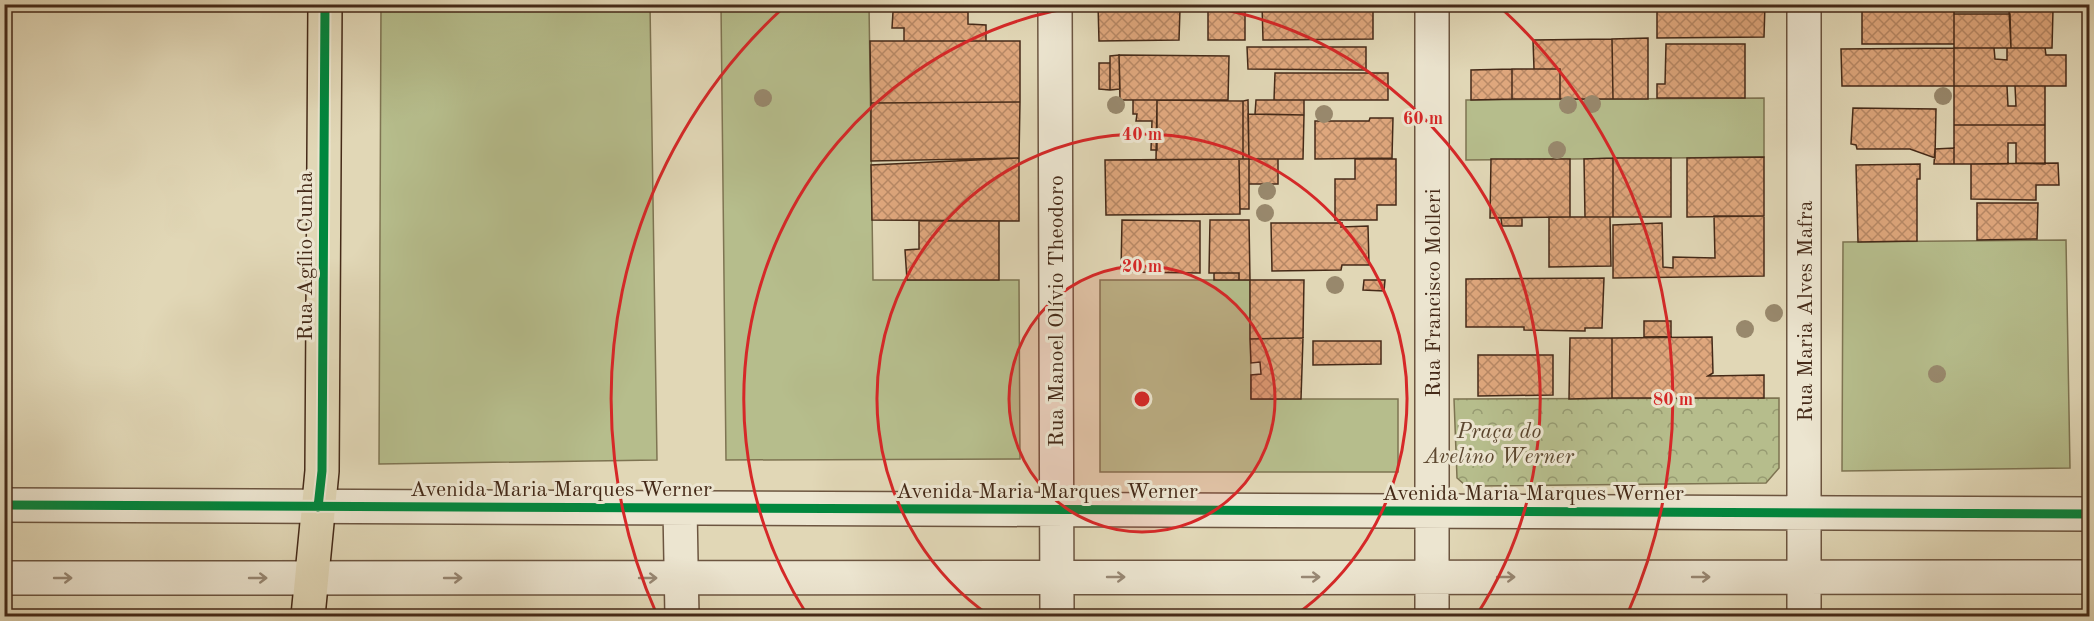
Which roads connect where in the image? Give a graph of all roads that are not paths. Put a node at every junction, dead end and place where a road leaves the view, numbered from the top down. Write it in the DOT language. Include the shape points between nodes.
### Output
graph roads {
  1 [pos="325,4"];
  2 [pos="1055,4"];
  3 [pos="1432,4"];
  4 [pos="1804,4"];
  5 [pos="4,505"];
  6 [pos="318,507"];
  7 [pos="680,508"];
  8 [pos="1055,510"];
  9 [pos="1431,511"];
  10 [pos="1803,513"];
  11 [pos="2090,514"];
  12 [pos="1804,576"];
  13 [pos="1057,577"];
  14 [pos="1432,577"];
  15 [pos="2090,577"];
  16 [pos="4,578"];
  17 [pos="312,578"];
  18 [pos="682,578"];
  19 [pos="308,616"];
  20 [pos="682,616"];
  21 [pos="1057,616"];
  22 [pos="1432,616"];
  23 [pos="1804,616"];
  1 -- 6 [label="main road, Rua Agílio Cunha" via="322,471"];
  2 -- 8 [label="street, Rua Manoel Olívio Theodoro"];
  3 -- 9 [label="street, Rua Francisco Molleri"];
  4 -- 10 [label="street, Rua Maria Alves Mafra"];
  5 -- 6 [label="street, Avenida Maria Marques Werner"];
  6 -- 7 [label="street, Avenida Maria Marques Werner"];
  6 -- 17 [label="main road, Rua Agílio Cunha"];
  7 -- 8 [label="street, Avenida Maria Marques Werner"];
  7 -- 18 [label="street"];
  8 -- 9 [label="street, Avenida Maria Marques Werner"];
  8 -- 13 [label="street, Rua Manoel Olívio Theodoro"];
  9 -- 10 [label="street, Avenida Maria Marques Werner"];
  9 -- 14 [label="street, Rua Francisco Molleri"];
  10 -- 11 [label="street, Avenida Maria Marques Werner"];
  10 -- 12 [label="street, Rua Maria Alves Mafra"];
  14 -- 12 [label="street, one-way"];
  12 -- 15 [label="street"];
  12 -- 23 [label="street, Rua Maria Alves Mafra"];
  13 -- 14 [label="street, one-way"];
  13 -- 18 [label="street"];
  13 -- 21 [label="street, Rua Manoel Olívio Theodoro"];
  14 -- 22 [label="street, Rua Francisco Molleri"];
  16 -- 17 [label="street, one-way"];
  17 -- 18 [label="street, one-way"];
  17 -- 19 [label="main road, Rua Agílio Cunha"];
  18 -- 20 [label="street"];
}
